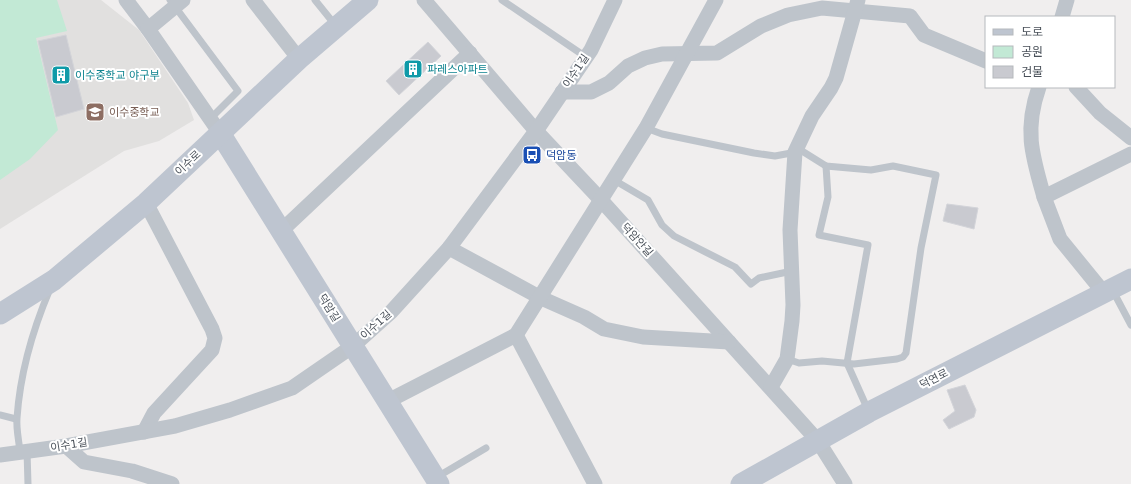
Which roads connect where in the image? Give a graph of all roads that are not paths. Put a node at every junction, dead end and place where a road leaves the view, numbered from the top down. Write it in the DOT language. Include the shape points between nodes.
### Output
graph roads {
  1 [pos="126,0"];
  2 [pos="252,0"];
  3 [pos="315,0"];
  4 [pos="368,0"];
  5 [pos="424,0"];
  6 [pos="502,0"];
  7 [pos="615,0"];
  8 [pos="716,0"];
  9 [pos="1067,0"];
  10 [pos="176,2"];
  11 [pos="856,6"];
  12 [pos="1062,16"];
  13 [pos="336,26"];
  14 [pos="148,29"];
  15 [pos="470,53"];
  16 [pos="686,54"];
  17 [pos="586,57"];
  18 [pos="300,59"];
  19 [pos="985,60"];
  20 [pos="1039,88"];
  21 [pos="1077,88"];
  22 [pos="562,92"];
  23 [pos="215,126"];
  24 [pos="646,128"];
  25 [pos="536,131"];
  26 [pos="1131,138"];
  27 [pos="795,152"];
  28 [pos="1131,154"];
  29 [pos="826,166"];
  30 [pos="614,180"];
  31 [pos="1044,197"];
  32 [pos="601,200"];
  33 [pos="146,203"];
  34 [pos="281,231"];
  35 [pos="449,248"];
  36 [pos="792,271"];
  37 [pos="1131,279"];
  38 [pos="54,280"];
  39 [pos="1108,291"];
  40 [pos="541,298"];
  41 [pos="0,314"];
  42 [pos="1131,325"];
  43 [pos="516,334"];
  44 [pos="729,342"];
  45 [pos="352,346"];
  46 [pos="787,360"];
  47 [pos="846,363"];
  48 [pos="771,387"];
  49 [pos="388,402"];
  50 [pos="869,412"];
  51 [pos="0,415"];
  52 [pos="16,419"];
  53 [pos="144,432"];
  54 [pos="818,441"];
  55 [pos="66,446"];
  56 [pos="486,448"];
  57 [pos="23,452"];
  58 [pos="0,455"];
  59 [pos="435,482"];
  60 [pos="28,484"];
  61 [pos="172,484"];
  62 [pos="595,484"];
  63 [pos="741,484"];
  64 [pos="845,484"];
  1 -- 14 [label="street"];
  2 -- 18 [label="street"];
  3 -- 13 [label="lane"];
  4 -- 13 [label="street, 이수로"];
  5 -- 15 [label="street, 덕암안길"];
  6 -- 17 [label="lane"];
  7 -- 17 [label="street, 이수1길"];
  8 -- 16 [label="street"];
  9 -- 12 [label="street"];
  10 -- 14 [label="street"];
  10 -- 23 [label="lane" via="238,91"];
  11 -- 16 [label="street" via="822,8 788,16 761,26 717,53"];
  11 -- 19 [label="street" via="910,16 924,35"];
  11 -- 27 [label="street" via="836,78 812,116"];
  13 -- 18 [label="street, 이수로"];
  14 -- 23 [label="street"];
  15 -- 25 [label="street, 덕암안길"];
  15 -- 34 [label="street"];
  16 -- 22 [label="street" via="662,54 645,58 628,66 604,87 591,92"];
  16 -- 24 [label="street"];
  17 -- 22 [label="street, 이수1길"];
  18 -- 23 [label="street, 이수로"];
  20 -- 31 [label="street" via="1030,118 1030,134 1032,156"];
  21 -- 26 [label="street" via="1100,113"];
  22 -- 25 [label="street, 이수1길"];
  23 -- 33 [label="street, 이수로"];
  23 -- 34 [label="street, 덕암길"];
  24 -- 27 [label="lane" via="662,134 754,154 775,156"];
  24 -- 30 [label="street"];
  25 -- 32 [label="street, 덕암안길"];
  25 -- 35 [label="street, 이수1길"];
  27 -- 29 [label="lane" via="802,151"];
  27 -- 36 [label="street" via="790,230"];
  28 -- 31 [label="street"];
  29 -- 47 [label="lane" via="828,197 819,235 868,245"];
  29 -- 47 [label="lane" via="871,170 893,166 936,176 921,248 906,353 897,359"];
  30 -- 32 [label="street"];
  30 -- 36 [label="lane" via="648,200 662,225 674,236 735,267 751,284 759,278"];
  31 -- 39 [label="street" via="1060,239"];
  32 -- 40 [label="street"];
  32 -- 44 [label="street, 덕암안길"];
  33 -- 38 [label="street, 이수로"];
  33 -- 53 [label="street" via="215,338 212,350 154,413"];
  34 -- 45 [label="street, 덕암길"];
  35 -- 40 [label="street"];
  35 -- 45 [label="street, 이수1길" via="391,312"];
  36 -- 46 [label="street" via="793,305"];
  37 -- 39 [label="street, 덕연로"];
  38 -- 41 [label="street, 이수로"];
  38 -- 52 [label="lane" via="38,318"];
  39 -- 42 [label="lane"];
  39 -- 50 [label="street, 덕연로"];
  40 -- 43 [label="street"];
  40 -- 44 [label="street" via="604,329 643,337"];
  43 -- 49 [label="street"];
  43 -- 62 [label="street"];
  44 -- 48 [label="street, 덕암안길"];
  45 -- 49 [label="street, 덕암길"];
  45 -- 53 [label="street, 이수1길" via="292,388 230,410"];
  46 -- 47 [label="lane" via="799,363"];
  46 -- 48 [label="street"];
  47 -- 50 [label="lane"];
  48 -- 54 [label="street, 덕암안길"];
  49 -- 59 [label="street, 덕암길"];
  50 -- 54 [label="street, 덕연로"];
  51 -- 52 [label="lane"];
  52 -- 57 [label="lane"];
  53 -- 55 [label="street, 이수1길"];
  54 -- 63 [label="street, 덕연로"];
  54 -- 64 [label="street, 덕암안길"];
  55 -- 57 [label="street, 이수1길"];
  55 -- 61 [label="street" via="84,462 132,471"];
  56 -- 59 [label="lane"];
  57 -- 58 [label="street, 이수1길"];
  57 -- 60 [label="lane"];
}
